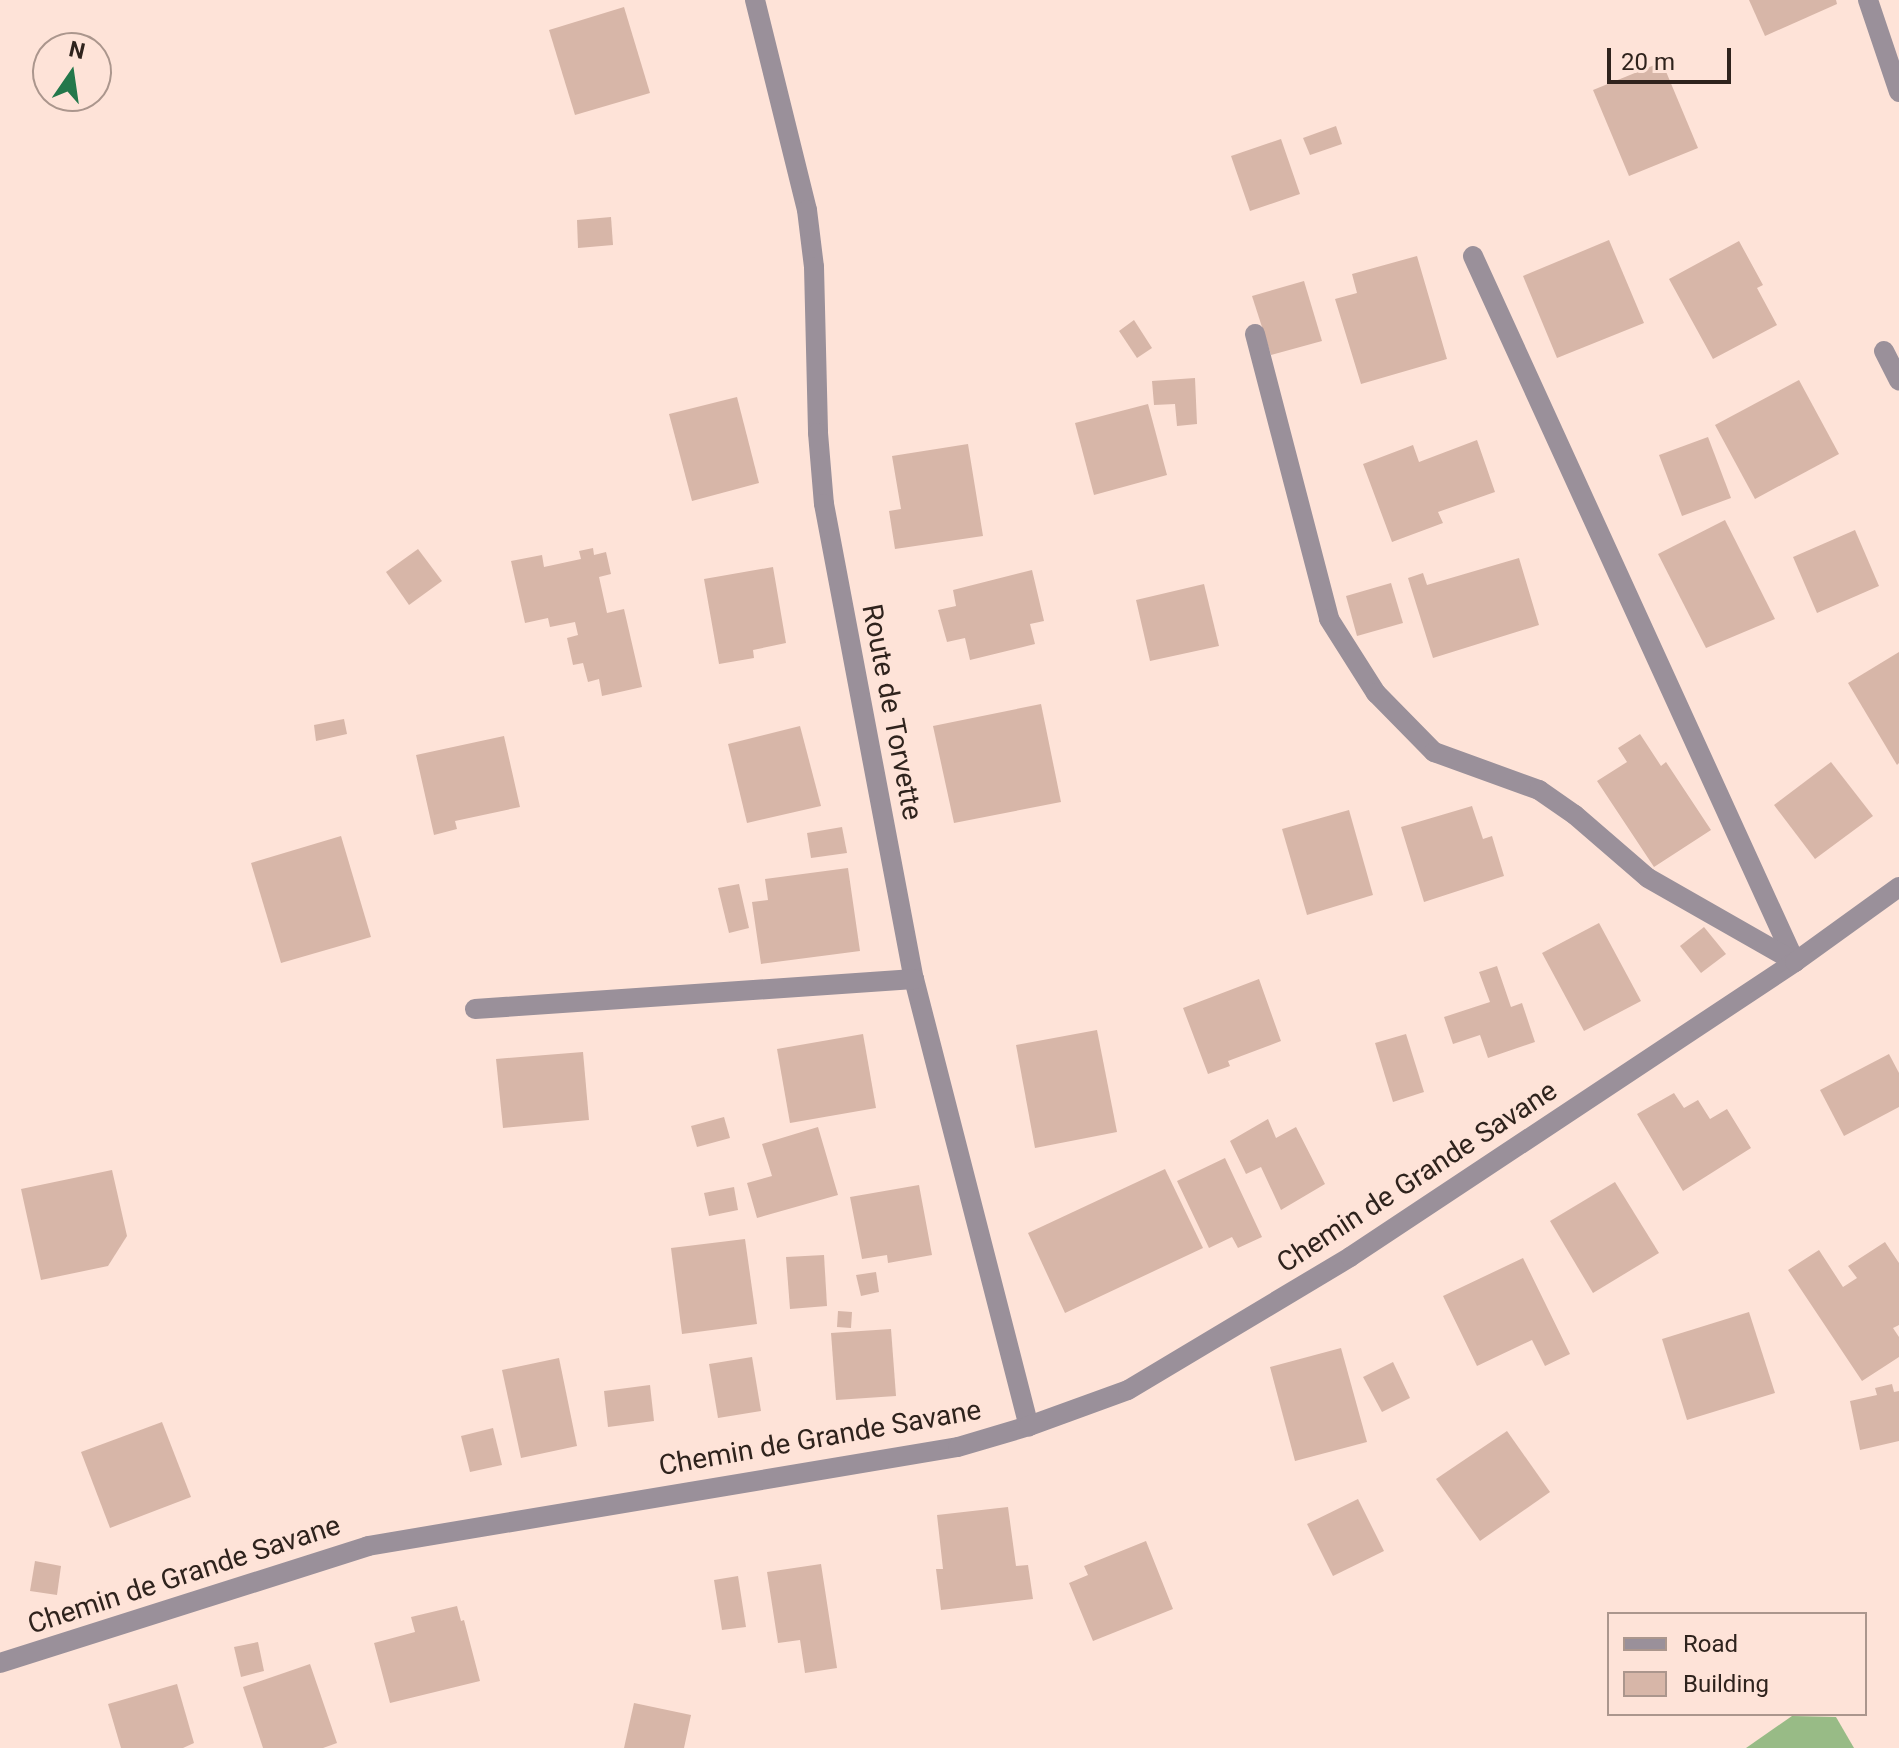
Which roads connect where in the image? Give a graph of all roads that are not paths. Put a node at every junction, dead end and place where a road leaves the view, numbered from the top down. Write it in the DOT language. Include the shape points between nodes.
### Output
graph roads {
  1 [pos="755,0"];
  2 [pos="1868,0"];
  3 [pos="1899,92"];
  4 [pos="1473,256"];
  5 [pos="1255,334"];
  6 [pos="1884,351"];
  7 [pos="1899,380"];
  8 [pos="1899,887"];
  9 [pos="1795,962"];
  10 [pos="914,979"];
  11 [pos="475,1009"];
  12 [pos="1029,1426"];
  13 [pos="0,1663"];
  1 -- 10 [label="street, Route de Torvette" via="807,210 824,504"];
  2 -- 3 [label="street"];
  4 -- 9 [label="street"];
  5 -- 9 [label="street" via="1329,619 1376,693 1434,752 1539,790 1648,878"];
  6 -- 7 [label="street"];
  8 -- 9 [label="street, Chemin de Grande Savane"];
  9 -- 12 [label="street, Chemin de Grande Savane" via="1350,1257 1128,1390"];
  10 -- 11 [label="street"];
  10 -- 12 [label="street, Route de Torvette"];
  12 -- 13 [label="street, Chemin de Grande Savane" via="958,1447 368,1546"];
}
